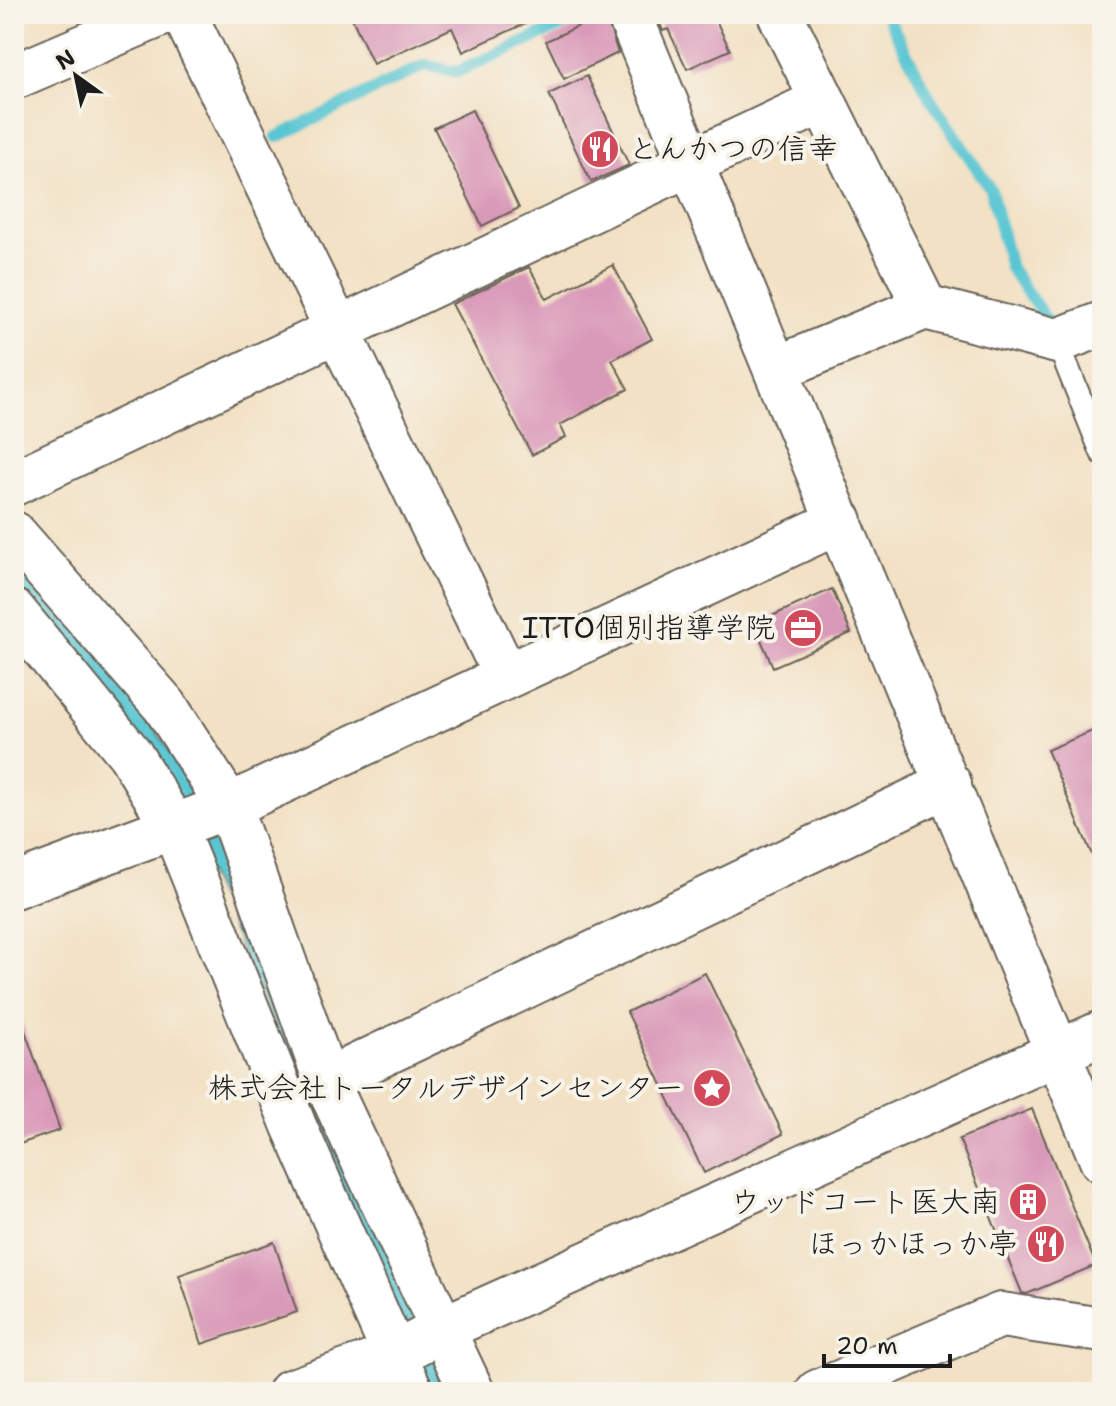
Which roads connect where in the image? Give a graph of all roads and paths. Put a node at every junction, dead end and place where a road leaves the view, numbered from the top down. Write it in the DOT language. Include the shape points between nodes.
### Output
graph roads {
  1 [pos="161,14"];
  2 [pos="184,14"];
  3 [pos="629,14"];
  4 [pos="780,14"];
  5 [pos="14,77"];
  6 [pos="822,101"];
  7 [pos="689,161"];
  8 [pos="925,307"];
  9 [pos="1102,324"];
  10 [pos="337,328"];
  11 [pos="1057,341"];
  12 [pos="776,369"];
  13 [pos="1102,453"];
  14 [pos="14,483"];
  15 [pos="840,521"];
  16 [pos="14,534"];
  17 [pos="14,612"];
  18 [pos="506,676"];
  19 [pos="949,784"];
  20 [pos="229,806"];
  21 [pos="174,827"];
  22 [pos="14,886"];
  23 [pos="1102,1033"];
  24 [pos="1057,1053"];
  25 [pos="326,1081"];
  26 [pos="1102,1160"];
  27 [pos="444,1328"];
  28 [pos="1102,1330"];
  29 [pos="402,1374"];
  30 [pos="290,1392"];
  31 [pos="472,1392"];
  32 [pos="818,1392"];
  1 -- 5 [label="street"];
  2 -- 10 [label="street"];
  3 -- 7 [label="street"];
  4 -- 6 [label="street"];
  6 -- 7 [label="street"];
  6 -- 8 [label="street"];
  7 -- 10 [label="street"];
  7 -- 12 [label="street"];
  8 -- 11 [label="street"];
  8 -- 12 [label="street"];
  9 -- 11 [label="street"];
  10 -- 14 [label="street"];
  10 -- 18 [label="street"];
  11 -- 13 [label="lane"];
  12 -- 15 [label="street"];
  15 -- 18 [label="street"];
  15 -- 19 [label="street"];
  16 -- 20 [label="street" via="165,706"];
  17 -- 21 [label="street" via="130,754"];
  18 -- 20 [label="street"];
  19 -- 24 [label="street"];
  19 -- 25 [label="street"];
  20 -- 21 [label="street"];
  20 -- 25 [label="street"];
  21 -- 22 [label="street"];
  21 -- 29 [label="street" via="294,1126"];
  23 -- 24 [label="street"];
  24 -- 26 [label="street"];
  24 -- 27 [label="street"];
  25 -- 27 [label="street"];
  27 -- 29 [label="street"];
  27 -- 31 [label="street"];
  28 -- 32 [label="street" via="1001,1315"];
  29 -- 30 [label="street"];
}
